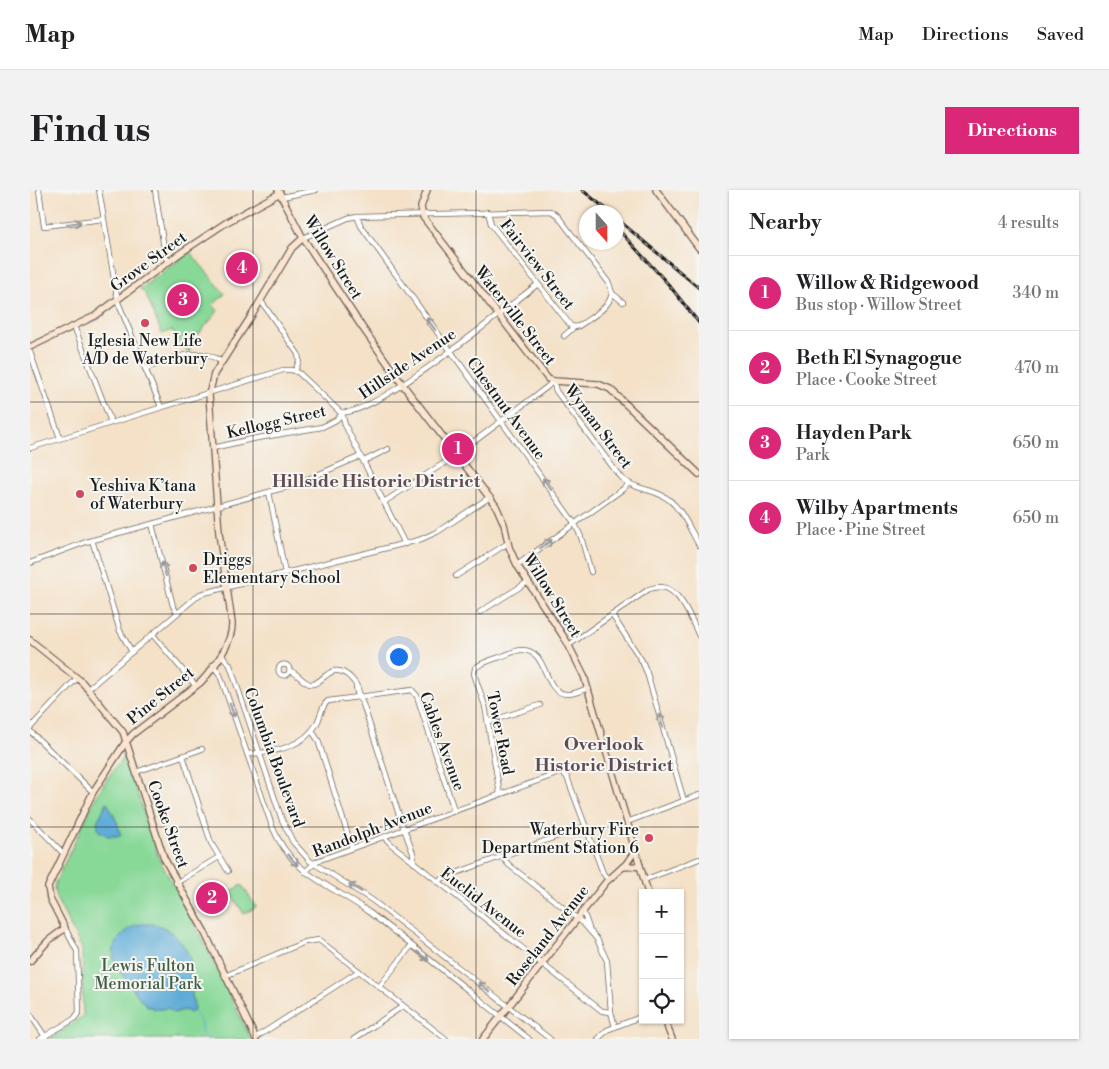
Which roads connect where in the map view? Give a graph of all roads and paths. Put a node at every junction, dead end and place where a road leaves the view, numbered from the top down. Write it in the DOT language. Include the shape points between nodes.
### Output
graph roads {
  1 [pos="39,190"];
  2 [pos="100,190"];
  3 [pos="155,190"];
  4 [pos="316,190"];
  5 [pos="427,190"];
  6 [pos="656,190"];
  7 [pos="306,191"];
  8 [pos="280,194"];
  9 [pos="488,212"];
  10 [pos="422,214"];
  11 [pos="357,216"];
  12 [pos="104,219"];
  13 [pos="303,238"];
  14 [pos="699,248"];
  15 [pos="168,262"];
  16 [pos="538,284"];
  17 [pos="612,294"];
  18 [pos="117,300"];
  19 [pos="261,301"];
  20 [pos="623,302"];
  21 [pos="498,314"];
  22 [pos="74,326"];
  23 [pos="574,327"];
  24 [pos="564,336"];
  25 [pos="30,347"];
  26 [pos="451,351"];
  27 [pos="30,352"];
  28 [pos="222,362"];
  29 [pos="145,369"];
  30 [pos="295,371"];
  31 [pos="553,381"];
  32 [pos="403,385"];
  33 [pos="210,392"];
  34 [pos="161,407"];
  35 [pos="342,413"];
  36 [pos="502,421"];
  37 [pos="111,422"];
  38 [pos="60,438"];
  39 [pos="30,448"];
  40 [pos="213,448"];
  41 [pos="388,449"];
  42 [pos="457,454"];
  43 [pos="362,459"];
  44 [pos="699,474"];
  45 [pos="628,484"];
  46 [pos="269,492"];
  47 [pos="490,497"];
  48 [pos="384,502"];
  49 [pos="217,506"];
  50 [pos="152,524"];
  51 [pos="575,524"];
  52 [pos="92,540"];
  53 [pos="508,543"];
  54 [pos="405,544"];
  55 [pos="699,545"];
  56 [pos="30,555"];
  57 [pos="31,562"];
  58 [pos="517,565"];
  59 [pos="591,572"];
  60 [pos="285,573"];
  61 [pos="456,576"];
  62 [pos="528,582"];
  63 [pos="227,588"];
  64 [pos="480,612"];
  65 [pos="177,614"];
  66 [pos="612,615"];
  67 [pos="153,635"];
  68 [pos="699,636"];
  69 [pos="30,640"];
  70 [pos="569,645"];
  71 [pos="132,652"];
  72 [pos="221,654"];
  73 [pos="214,666"];
  74 [pos="290,671"];
  75 [pos="77,678"];
  76 [pos="196,686"];
  77 [pos="588,688"];
  78 [pos="88,689"];
  79 [pos="360,696"];
  80 [pos="540,705"];
  81 [pos="488,722"];
  82 [pos="30,730"];
  83 [pos="312,731"];
  84 [pos="126,741"];
  85 [pos="202,749"];
  86 [pos="247,754"];
  87 [pos="260,754"];
  88 [pos="183,756"];
  89 [pos="136,772"];
  90 [pos="93,792"];
  91 [pos="500,794"];
  92 [pos="699,795"];
  93 [pos="684,801"];
  94 [pos="454,810"];
  95 [pos="30,819"];
  96 [pos="627,822"];
  97 [pos="586,826"];
  98 [pos="404,829"];
  99 [pos="384,836"];
  100 [pos="352,848"];
  101 [pos="635,851"];
  102 [pos="63,853"];
  103 [pos="219,857"];
  104 [pos="502,857"];
  105 [pos="699,859"];
  106 [pos="314,863"];
  107 [pos="414,863"];
  108 [pos="640,866"];
  109 [pos="623,867"];
  110 [pos="228,870"];
  111 [pos="305,872"];
  112 [pos="339,879"];
  113 [pos="608,880"];
  114 [pos="644,880"];
  115 [pos="438,882"];
  116 [pos="176,883"];
  117 [pos="647,889"];
  118 [pos="333,890"];
  119 [pos="583,911"];
  120 [pos="397,919"];
  121 [pos="578,919"];
  122 [pos="65,928"];
  123 [pos="389,929"];
  124 [pos="590,930"];
  125 [pos="411,946"];
  126 [pos="30,961"];
  127 [pos="542,964"];
  128 [pos="456,966"];
  129 [pos="359,971"];
  130 [pos="448,975"];
  131 [pos="225,976"];
  132 [pos="380,987"];
  133 [pos="404,1006"];
  134 [pos="508,1007"];
  135 [pos="611,1012"];
  136 [pos="30,1014"];
  137 [pos="501,1016"];
  138 [pos="639,1017"];
  139 [pos="667,1024"];
  140 [pos="615,1026"];
  141 [pos="538,1030"];
  142 [pos="44,1038"];
  143 [pos="256,1038"];
  144 [pos="354,1039"];
  145 [pos="446,1039"];
  146 [pos="483,1039"];
  147 [pos="530,1039"];
  148 [pos="550,1039"];
  149 [pos="598,1039"];
  150 [pos="672,1039"];
  1 -- 12 [label="street, one-way" via="44,226"];
  2 -- 12 [label="street"];
  3 -- 15 [label="street"];
  4 -- 7 [label="street"];
  5 -- 10 [label="street"];
  6 -- 14 [label="street"];
  7 -- 8 [label="street"];
  8 -- 13 [label="street, Willow Street"];
  8 -- 15 [label="street, Grove Street" via="232,219"];
  9 -- 10 [label="street"];
  9 -- 16 [label="street, Fairview Street" via="491,224"];
  9 -- 17 [label="street" via="553,212 609,283"];
  10 -- 11 [label="street"];
  10 -- 21 [label="street, Waterville Street"];
  11 -- 13 [label="street"];
  26 -- 11 [label="street, Chestnut Avenue, one-way"];
  12 -- 18 [label="street"];
  13 -- 19 [label="street, Pine Street" via="294,245"];
  13 -- 32 [label="street, Willow Street"];
  15 -- 18 [label="street, Grove Street"];
  16 -- 21 [label="street, Hillside Avenue"];
  16 -- 23 [label="street, Fairview Street"];
  17 -- 20 [label="street"];
  17 -- 23 [label="street, Fairview Street" via="606,305"];
  18 -- 22 [label="street, Grove Street"];
  18 -- 29 [label="street"];
  19 -- 28 [label="street, Pine Street"];
  19 -- 30 [label="street" via="298,354"];
  21 -- 26 [label="street, Hillside Avenue"];
  21 -- 31 [label="street, Waterville Street" via="547,378"];
  22 -- 25 [label="street, Grove Street"];
  22 -- 37 [label="street"];
  23 -- 24 [label="street, Fairview Street"];
  26 -- 32 [label="street, Hillside Avenue"];
  26 -- 36 [label="street, Chestnut Avenue"];
  27 -- 38 [label="street"];
  28 -- 29 [label="street" via="214,356 183,355"];
  28 -- 33 [label="street, Pine Street" via="213,376"];
  29 -- 34 [label="street"];
  30 -- 33 [label="street" via="280,370"];
  30 -- 35 [label="street"];
  31 -- 36 [label="street"];
  31 -- 44 [label="street, Waterville Street" via="598,384 610,388"];
  31 -- 45 [label="street, Wyman Street" via="556,391"];
  32 -- 35 [label="street, Hillside Avenue" via="364,408"];
  32 -- 42 [label="street, Willow Street"];
  33 -- 34 [label="street"];
  33 -- 40 [label="street, Pine Street"];
  34 -- 37 [label="street"];
  35 -- 40 [label="street, Kellogg Street" via="322,427"];
  35 -- 43 [label="street"];
  36 -- 42 [label="street"];
  51 -- 36 [label="street, Chestnut Avenue, one-way"];
  37 -- 38 [label="street"];
  38 -- 39 [label="street"];
  40 -- 49 [label="street, Pine Street"];
  41 -- 43 [label="street"];
  42 -- 47 [label="street, Willow Street"];
  42 -- 48 [label="street"];
  43 -- 46 [label="street"];
  43 -- 48 [label="street"];
  45 -- 51 [label="street"];
  45 -- 55 [label="street" via="661,495 671,502"];
  46 -- 49 [label="street"];
  46 -- 60 [label="street"];
  47 -- 53 [label="street, Willow Street" via="499,512"];
  47 -- 54 [label="street" via="433,534"];
  48 -- 54 [label="street"];
  49 -- 50 [label="street"];
  49 -- 63 [label="street, Pine Street"];
  50 -- 52 [label="street"];
  65 -- 50 [label="street, one-way"];
  58 -- 51 [label="street, one-way"];
  51 -- 59 [label="street, Chestnut Avenue"];
  52 -- 57 [label="street"];
  52 -- 71 [label="street" via="120,631"];
  53 -- 58 [label="street, Willow Street"];
  53 -- 61 [label="street"];
  54 -- 60 [label="street"];
  56 -- 57 [label="street"];
  58 -- 62 [label="street, Willow Street"];
  60 -- 63 [label="street"];
  62 -- 64 [label="street"];
  62 -- 70 [label="street, Willow Street"];
  63 -- 65 [label="street" via="200,594"];
  63 -- 72 [label="street, Pine Street" via="232,631"];
  65 -- 67 [label="street"];
  66 -- 68 [label="street" via="649,589 661,587 678,597"];
  66 -- 70 [label="street"];
  93 -- 66 [label="street, one-way" via="647,673"];
  67 -- 71 [label="street"];
  67 -- 76 [label="street"];
  69 -- 75 [label="street, Cooke Street"];
  70 -- 77 [label="street, Willow Street"];
  71 -- 78 [label="street"];
  72 -- 73 [label="street, Pine Street"];
  72 -- 87 [label="street, Columbia Boulevard" via="230,665"];
  73 -- 76 [label="street, Pine Street"];
  73 -- 86 [label="street, Columbia Boulevard, one-way"];
  74 -- 79 [label="street" via="312,684 330,672 341,672 349,676"];
  75 -- 78 [label="street, Cooke Street"];
  75 -- 82 [label="street"];
  76 -- 84 [label="street, Pine Street"];
  77 -- 81 [label="street, Tower Road" via="561,693 553,686 536,655 525,650 514,652 480,664 474,670"];
  77 -- 96 [label="street, Willow Street"];
  78 -- 84 [label="street, Cooke Street" via="121,729"];
  79 -- 83 [label="street, Cables Avenue" via="326,702"];
  79 -- 94 [label="street, Cables Avenue" via="408,689 415,692"];
  79 -- 98 [label="street"];
  80 -- 81 [label="street"];
  81 -- 91 [label="street, Tower Road"];
  82 -- 90 [label="street"];
  83 -- 87 [label="street, Cables Avenue" via="296,743"];
  83 -- 100 [label="street" via="318,740"];
  84 -- 89 [label="street, Cooke Street"];
  84 -- 90 [label="street, Pine Street"];
  85 -- 88 [label="street"];
  86 -- 87 [label="street, Cables Avenue"];
  86 -- 111 [label="street, Columbia Boulevard, one-way" via="274,831 288,854"];
  87 -- 106 [label="street, Columbia Boulevard" via="284,826 298,848"];
  88 -- 89 [label="street"];
  88 -- 103 [label="street" via="211,843"];
  89 -- 116 [label="street, Cooke Street" via="162,853"];
  90 -- 102 [label="street, Pine Street"];
  91 -- 94 [label="street, Randolph Avenue"];
  91 -- 97 [label="street, Randolph Avenue" via="562,772 568,778"];
  92 -- 93 [label="street"];
  93 -- 96 [label="street"];
  94 -- 98 [label="street, Randolph Avenue"];
  95 -- 102 [label="street"];
  96 -- 101 [label="street, Willow Street"];
  97 -- 104 [label="street"];
  97 -- 113 [label="street"];
  98 -- 99 [label="street, Randolph Avenue"];
  98 -- 107 [label="street"];
  99 -- 100 [label="street, Randolph Avenue"];
  99 -- 107 [label="street, Euclid Avenue"];
  100 -- 106 [label="street, Randolph Avenue"];
  101 -- 108 [label="street, Willow Street"];
  101 -- 109 [label="street, Roseland Avenue"];
  102 -- 122 [label="street, Pine Street" via="48,889"];
  103 -- 110 [label="street"];
  103 -- 116 [label="street"];
  104 -- 115 [label="street"];
  104 -- 121 [label="street"];
  105 -- 114 [label="street"];
  106 -- 111 [label="street, Randolph Avenue"];
  106 -- 112 [label="street, Columbia Boulevard"];
  107 -- 115 [label="street, Euclid Avenue"];
  108 -- 109 [label="street"];
  108 -- 114 [label="street, Willow Street"];
  109 -- 113 [label="street, Roseland Avenue"];
  111 -- 118 [label="street, Columbia Boulevard"];
  112 -- 118 [label="street"];
  120 -- 112 [label="street, Columbia Boulevard, one-way"];
  113 -- 119 [label="street, Roseland Avenue"];
  114 -- 117 [label="street, Willow Street"];
  115 -- 127 [label="street, Euclid Avenue"];
  116 -- 131 [label="street, Cooke Street"];
  118 -- 123 [label="street, Columbia Boulevard"];
  119 -- 121 [label="street, Roseland Avenue"];
  119 -- 124 [label="street"];
  120 -- 123 [label="street"];
  120 -- 128 [label="street, Columbia Boulevard"];
  121 -- 124 [label="street"];
  121 -- 127 [label="street, Roseland Avenue"];
  122 -- 126 [label="street"];
  122 -- 142 [label="street, Pine Street" via="77,951 79,1012 74,1019"];
  123 -- 125 [label="street, Columbia Boulevard"];
  124 -- 135 [label="street" via="607,960"];
  125 -- 130 [label="street, Columbia Boulevard, one-way"];
  125 -- 132 [label="street"];
  127 -- 134 [label="street, Roseland Avenue"];
  127 -- 135 [label="street, Euclid Avenue" via="600,1009"];
  128 -- 130 [label="street"];
  134 -- 128 [label="street, Columbia Boulevard, one-way"];
  129 -- 131 [label="street" via="325,944 314,940"];
  129 -- 132 [label="street"];
  129 -- 143 [label="street"];
  130 -- 137 [label="street, Columbia Boulevard"];
  131 -- 143 [label="street, Cooke Street"];
  132 -- 133 [label="street"];
  133 -- 144 [label="street"];
  133 -- 145 [label="street"];
  134 -- 137 [label="street, Roseland Avenue"];
  134 -- 141 [label="street, Columbia Boulevard"];
  135 -- 140 [label="street"];
  136 -- 142 [label="street"];
  137 -- 146 [label="street, Roseland Avenue"];
  137 -- 147 [label="street, Columbia Boulevard"];
  138 -- 140 [label="street"];
  139 -- 150 [label="street"];
  140 -- 149 [label="street"];
  141 -- 147 [label="street, Columbia Boulevard"];
  141 -- 148 [label="street, Columbia Boulevard"];
}
